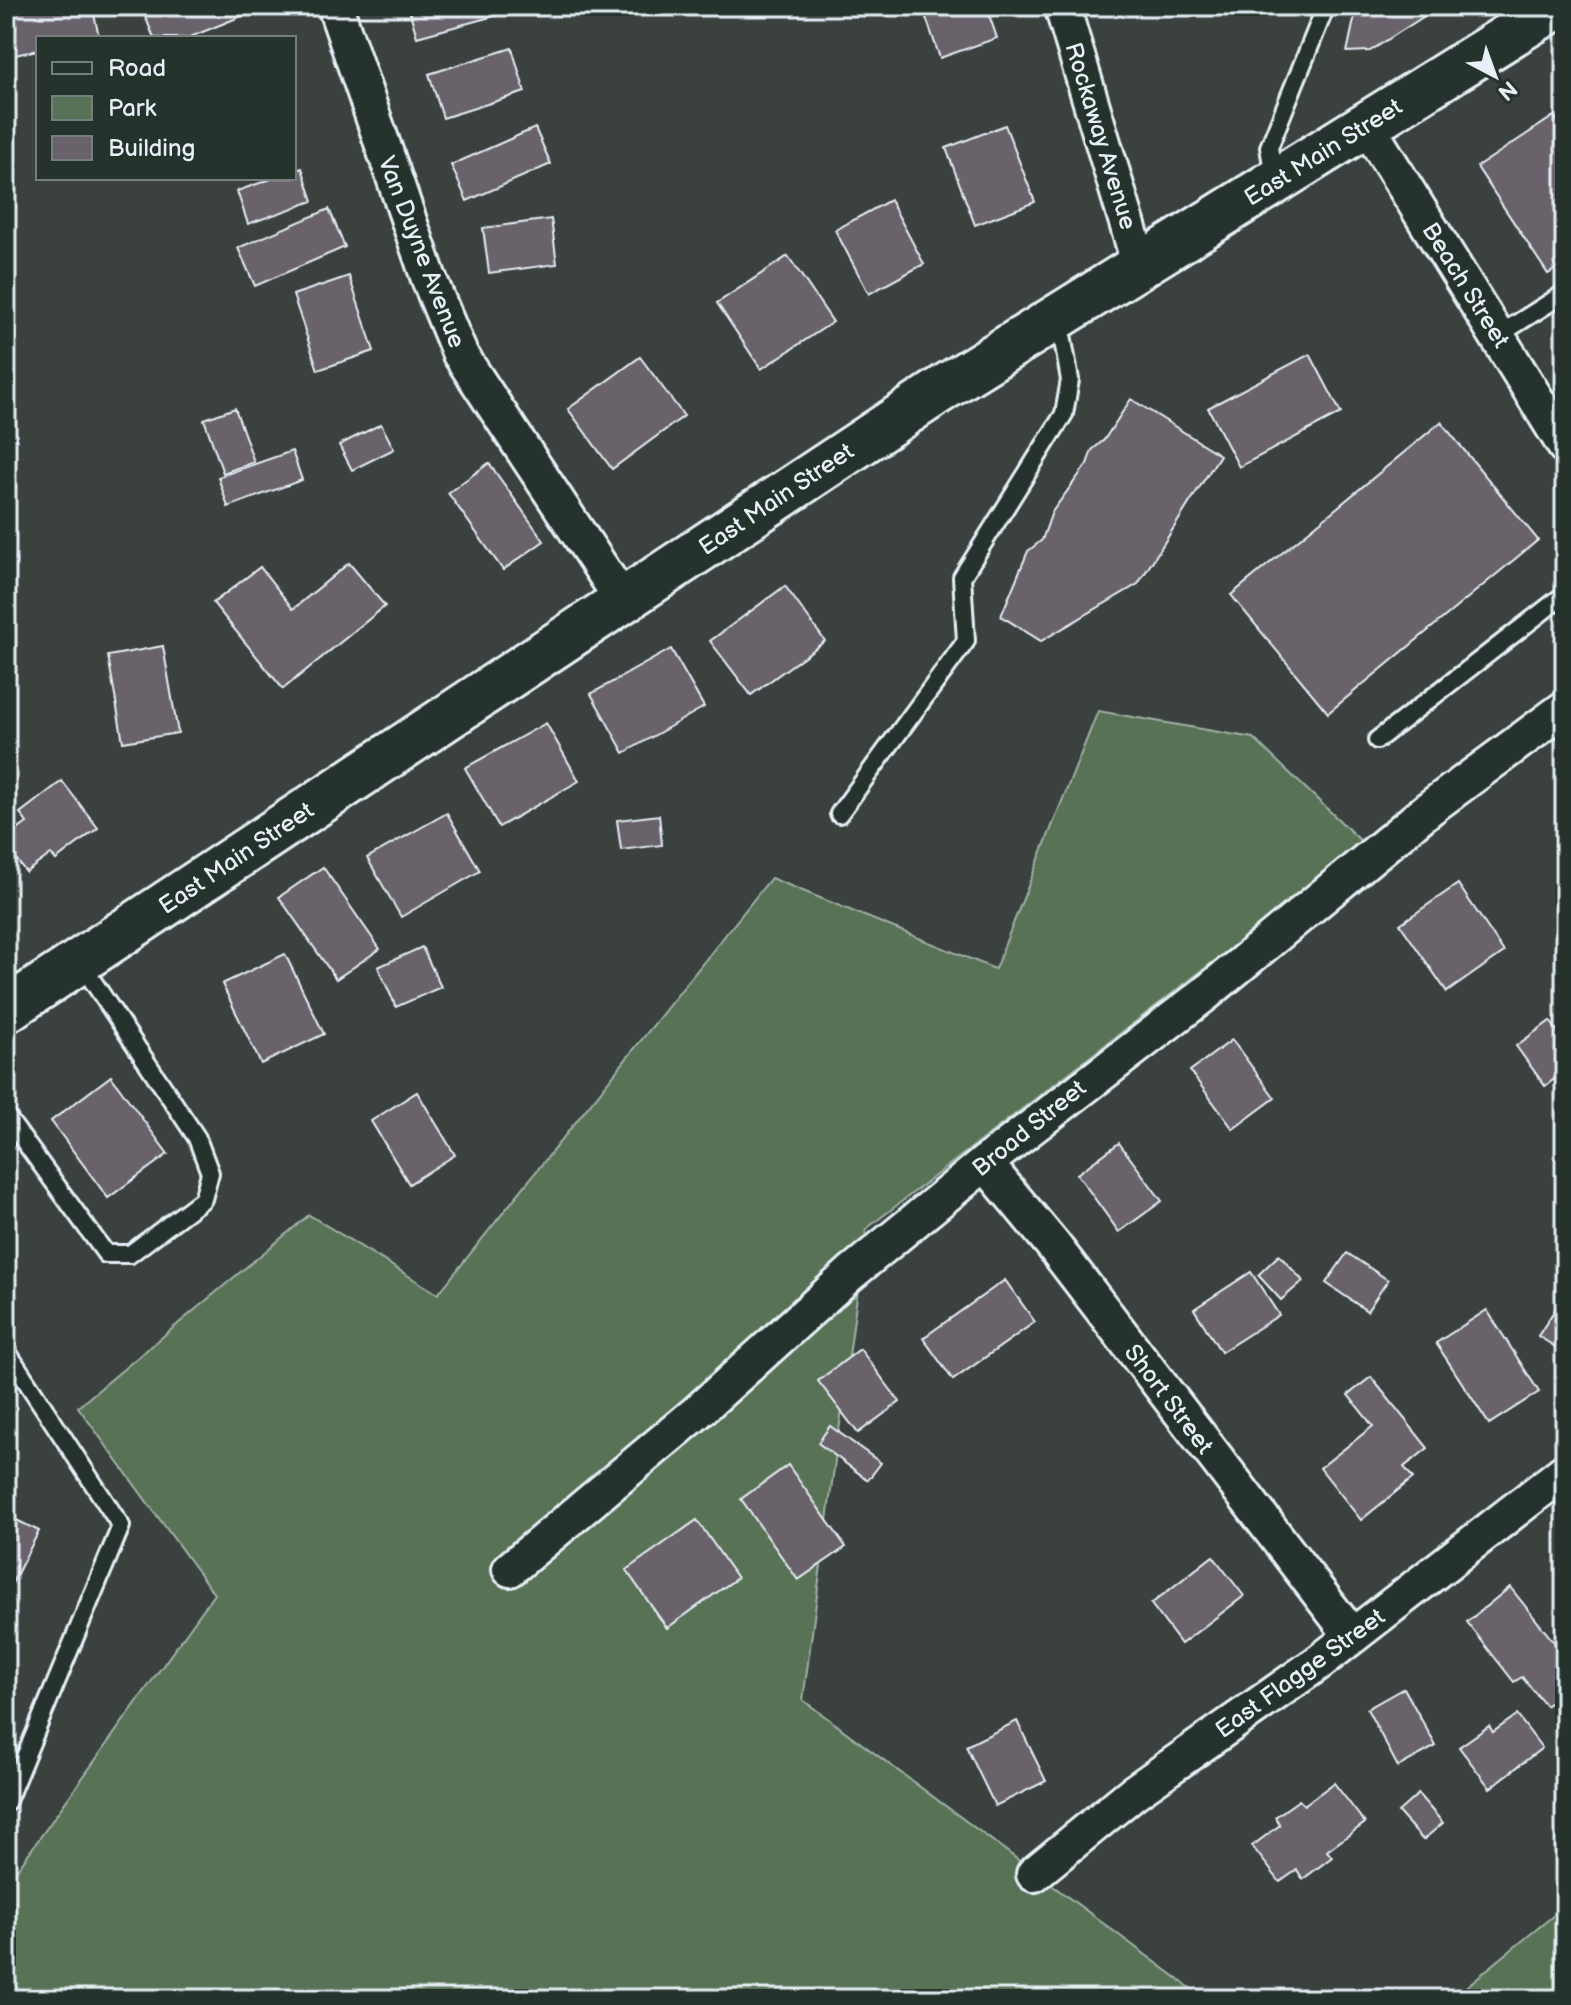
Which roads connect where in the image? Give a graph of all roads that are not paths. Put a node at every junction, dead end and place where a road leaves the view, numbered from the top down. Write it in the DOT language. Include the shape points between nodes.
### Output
graph roads {
  1 [pos="335,6"];
  2 [pos="1062,6"];
  3 [pos="1326,6"];
  4 [pos="1557,6"];
  5 [pos="1565,20"];
  6 [pos="1366,124"];
  7 [pos="1275,181"];
  8 [pos="1140,266"];
  9 [pos="1565,293"];
  10 [pos="1058,316"];
  11 [pos="1497,336"];
  12 [pos="1565,446"];
  13 [pos="1565,594"];
  14 [pos="623,601"];
  15 [pos="1565,708"];
  16 [pos="1377,740"];
  17 [pos="839,814"];
  18 [pos="79,961"];
  19 [pos="6,1010"];
  20 [pos="6,1116"];
  21 [pos="985,1163"];
  22 [pos="6,1350"];
  23 [pos="1565,1471"];
  24 [pos="510,1569"];
  25 [pos="1352,1636"];
  26 [pos="6,1803"];
  27 [pos="1034,1874"];
  1 -- 14 [label="street, Van Duyne Avenue" via="460,354"];
  2 -- 8 [label="street, Rockaway Avenue"];
  3 -- 7 [label="lane" via="1269,147"];
  4 -- 5 [label="lane"];
  4 -- 6 [label="street, East Main Street"];
  6 -- 7 [label="street, East Main Street"];
  6 -- 11 [label="street, Beach Street"];
  7 -- 8 [label="street, East Main Street"];
  8 -- 10 [label="street, East Main Street"];
  9 -- 11 [label="lane"];
  10 -- 14 [label="street, East Main Street"];
  10 -- 17 [label="lane" via="1070,380 1064,414 962,577 966,641"];
  11 -- 12 [label="street, Beach Street"];
  13 -- 16 [label="lane"];
  14 -- 18 [label="street, East Main Street"];
  15 -- 21 [label="street, Broad Street" via="1431,807 1205,994"];
  18 -- 19 [label="street, East Main Street"];
  18 -- 20 [label="lane" via="197,1138 210,1173 203,1199 130,1254 106,1254"];
  21 -- 24 [label="street, Broad Street"];
  21 -- 25 [label="street, Short Street"];
  22 -- 26 [label="lane" via="121,1526"];
  23 -- 25 [label="street, East Flagge Street"];
  25 -- 27 [label="street, East Flagge Street" via="1133,1793"];
}
